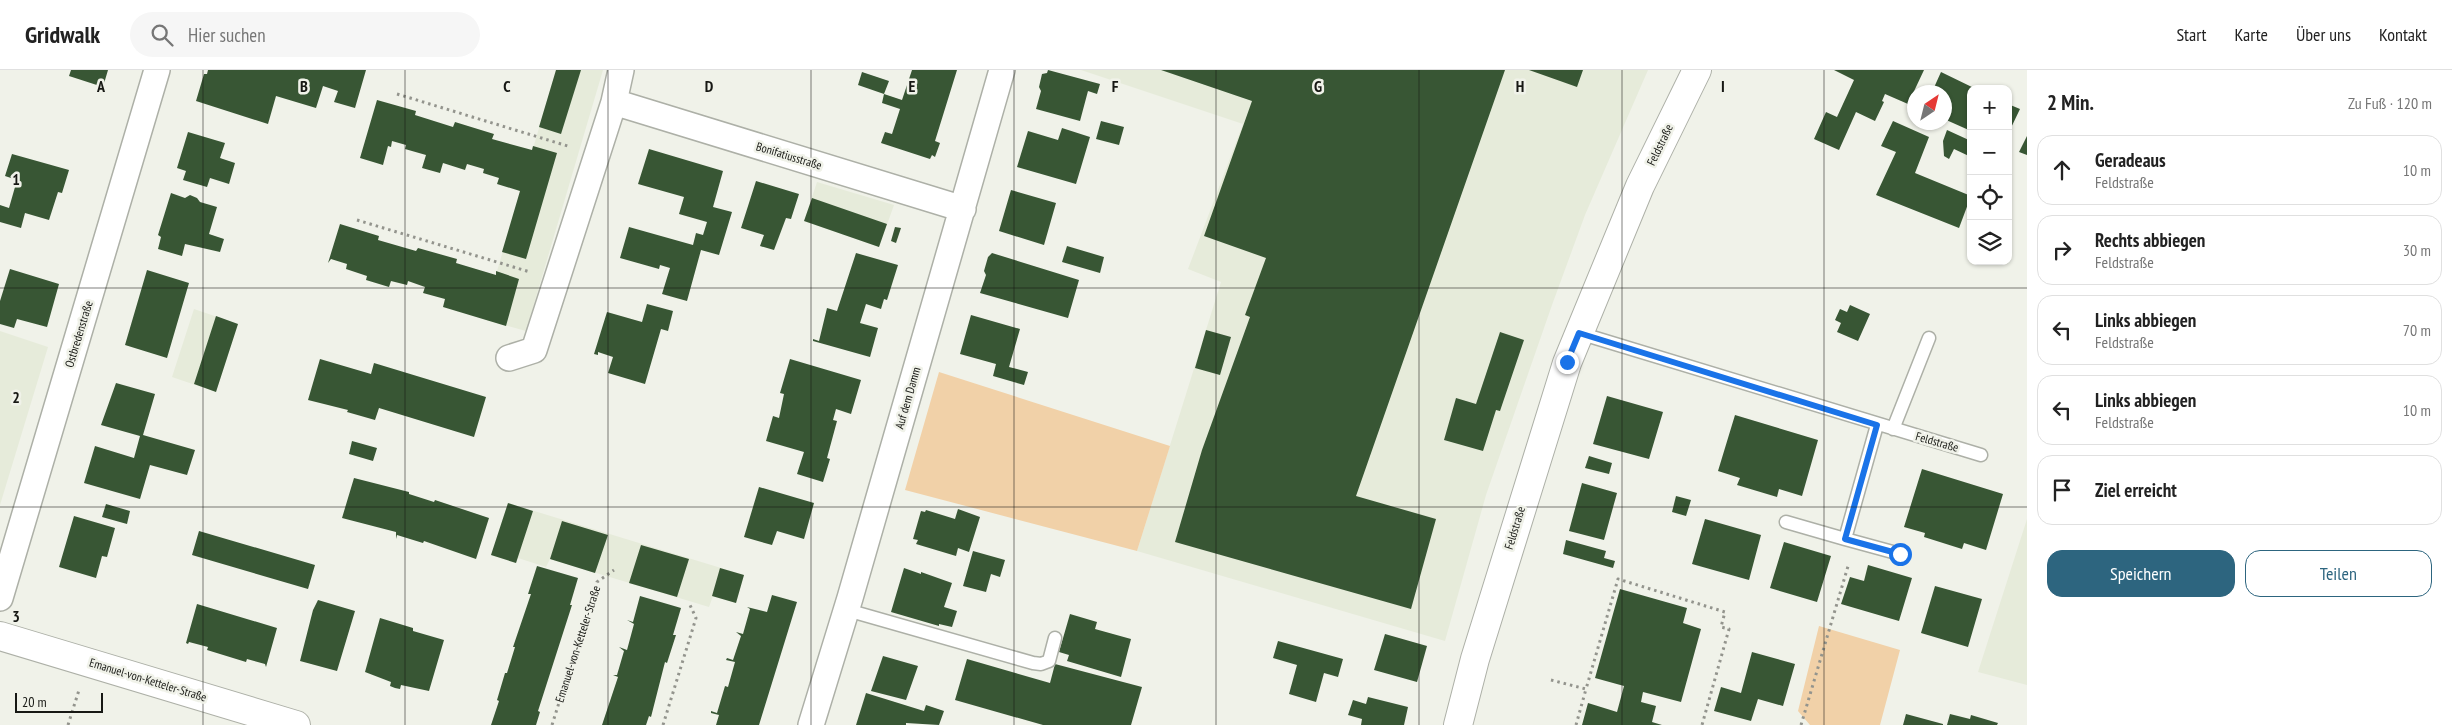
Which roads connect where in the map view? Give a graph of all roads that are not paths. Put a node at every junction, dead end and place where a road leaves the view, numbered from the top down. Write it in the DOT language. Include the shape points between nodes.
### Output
graph roads {
  1 [pos="158,70"];
  2 [pos="621,70"];
  3 [pos="1002,70"];
  4 [pos="1697,70"];
  5 [pos="614,102"];
  6 [pos="963,209"];
  7 [pos="1579,333"];
  8 [pos="1929,338"];
  9 [pos="508,358"];
  10 [pos="1877,425"];
  11 [pos="1893,429"];
  12 [pos="1981,455"];
  13 [pos="1786,522"];
  14 [pos="1845,539"];
  15 [pos="1900,554"];
  16 [pos="0,598"];
  17 [pos="847,610"];
  18 [pos="0,636"];
  19 [pos="1055,638"];
  20 [pos="296,725"];
  21 [pos="811,725"];
  22 [pos="1458,725"];
  1 -- 16 [label="street, Ostbredenstraße"];
  2 -- 5 [label="street"];
  3 -- 6 [label="street, Auf dem Damm"];
  4 -- 7 [label="main road, Feldstraße" via="1640,186"];
  5 -- 6 [label="street, Bonifatiusstraße"];
  5 -- 9 [label="street" via="534,350"];
  6 -- 17 [label="street, Auf dem Damm"];
  7 -- 10 [label="lane, Feldstraße"];
  7 -- 22 [label="main road, Feldstraße" via="1542,437"];
  8 -- 11 [label="lane"];
  10 -- 11 [label="lane, Feldstraße"];
  10 -- 14 [label="lane"];
  11 -- 12 [label="lane, Feldstraße"];
  13 -- 14 [label="lane"];
  14 -- 15 [label="lane"];
  17 -- 19 [label="lane" via="1033,663 1049,661"];
  17 -- 21 [label="street, Auf dem Damm"];
  18 -- 20 [label="main road, Emanuel-von-Ketteler-Straße"];
}
